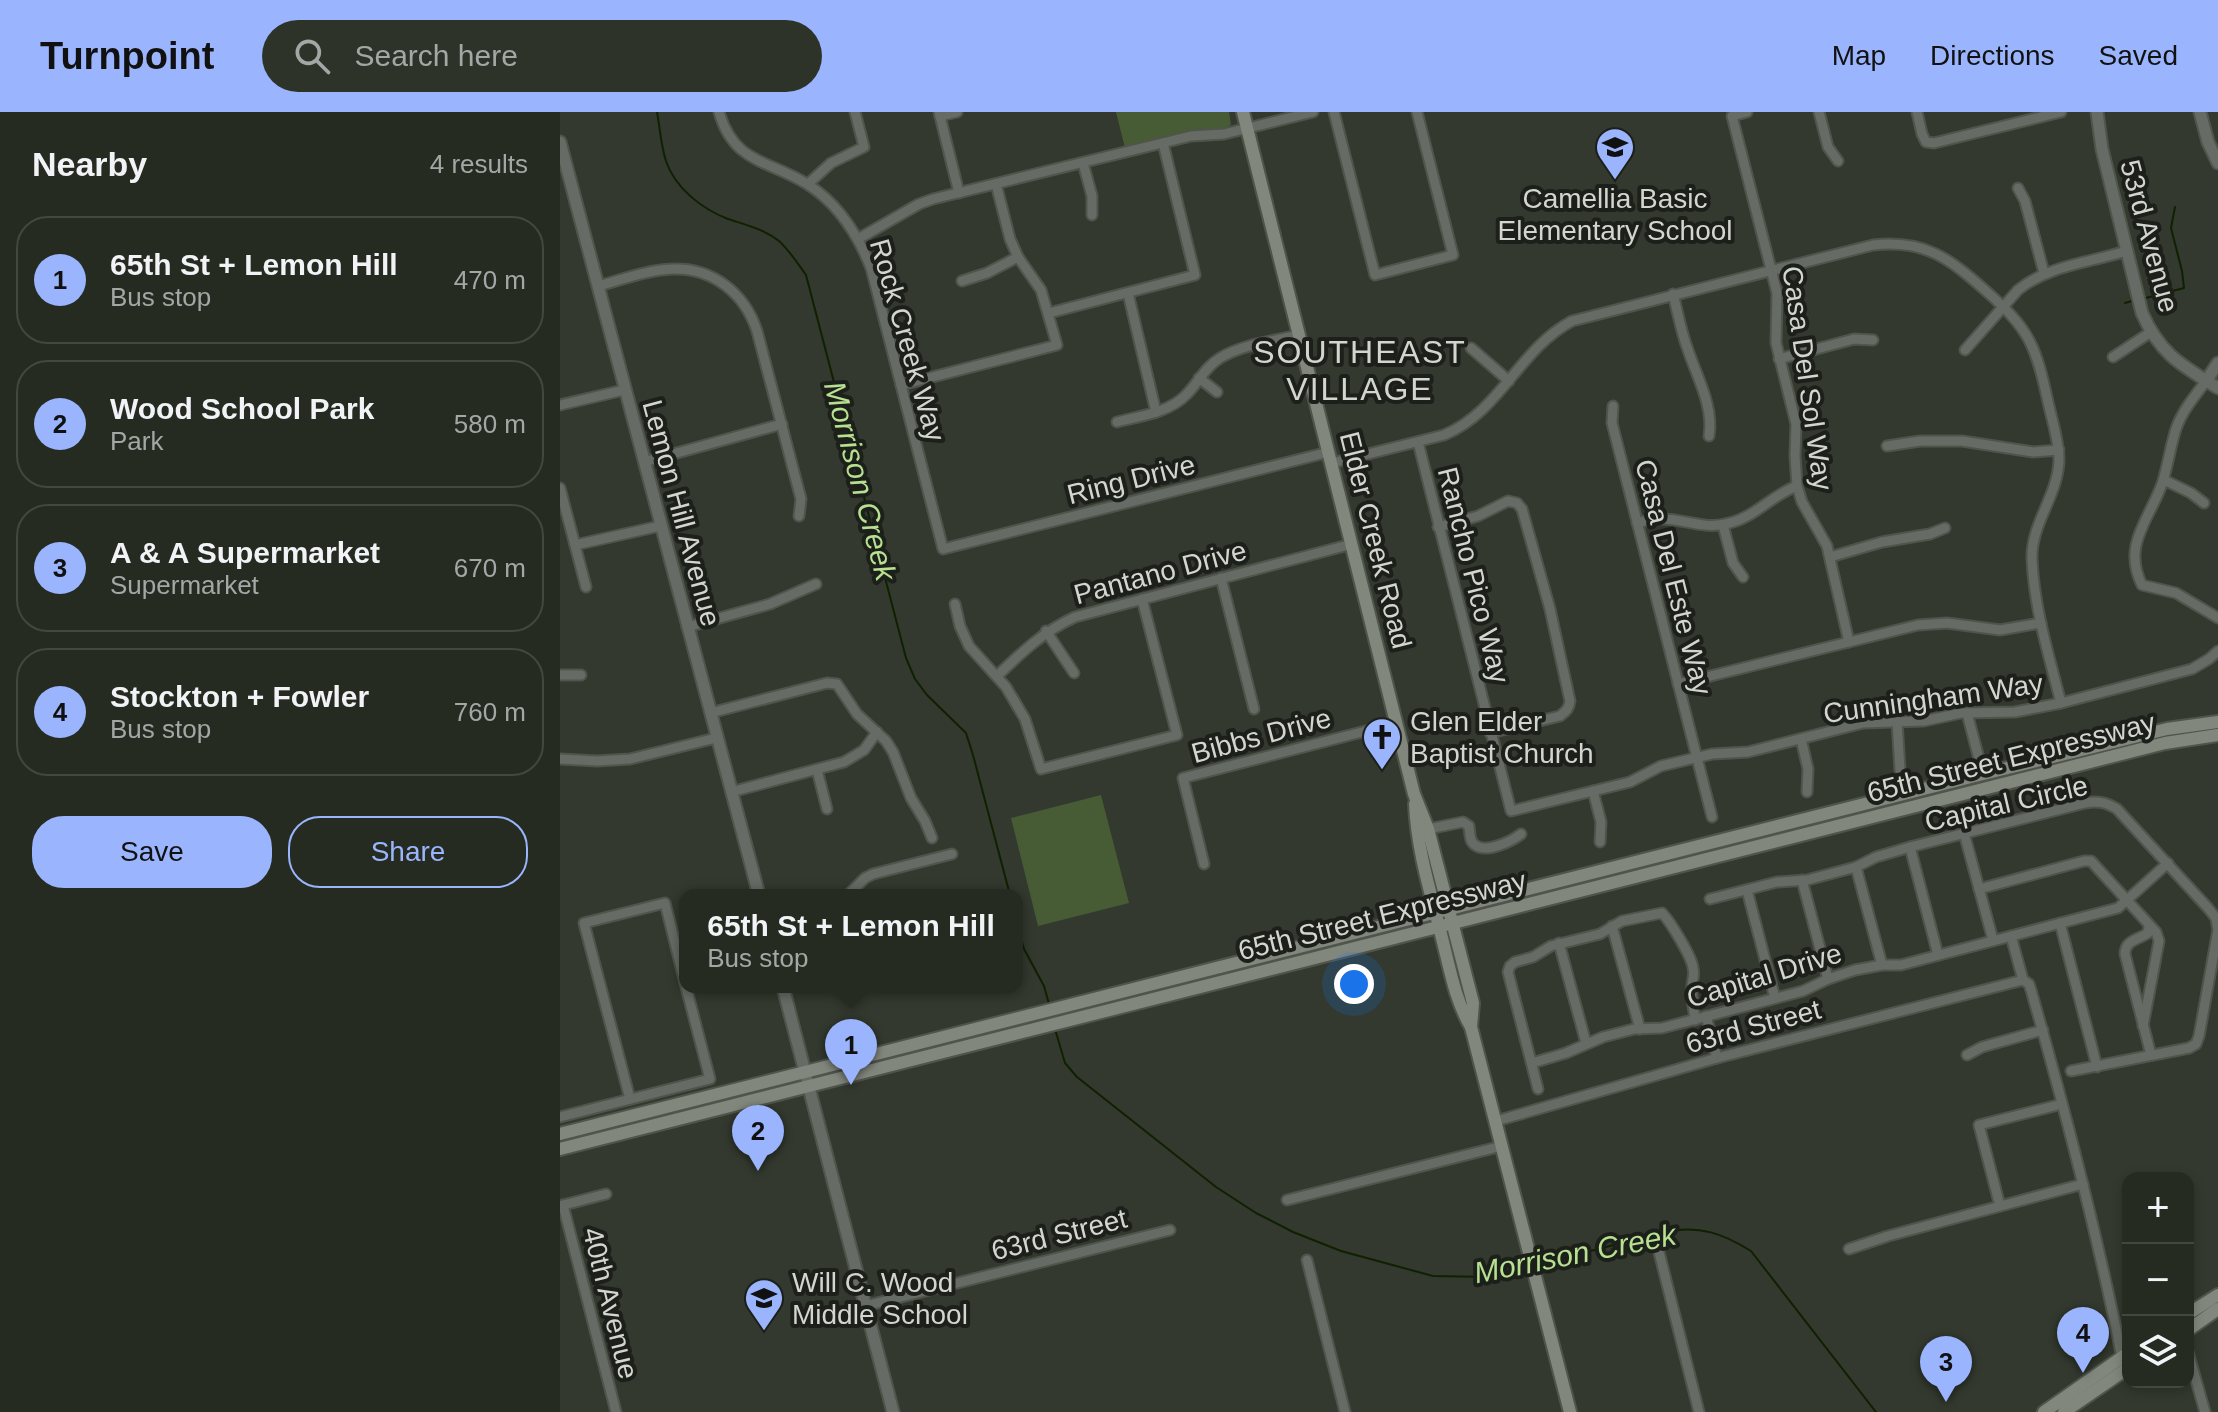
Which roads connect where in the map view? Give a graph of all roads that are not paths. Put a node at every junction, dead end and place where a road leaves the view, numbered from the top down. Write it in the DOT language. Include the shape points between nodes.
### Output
graph roads {
  1 [pos="719,112"];
  2 [pos="855,112"];
  3 [pos="957,112"];
  4 [pos="1243,112"];
  5 [pos="1313,112"];
  6 [pos="1334,112"];
  7 [pos="1417,112"];
  8 [pos="1747,112"];
  9 [pos="1819,112"];
  10 [pos="1917,112"];
  11 [pos="2061,112"];
  12 [pos="2097,112"];
  13 [pos="2200,112"];
  14 [pos="939,114"];
  15 [pos="1247,128"];
  16 [pos="560,142"];
  17 [pos="1163,143"];
  18 [pos="1838,161"];
  19 [pos="1083,163"];
  20 [pos="2218,163"];
  21 [pos="808,184"];
  22 [pos="996,184"];
  23 [pos="2018,188"];
  24 [pos="959,193"];
  25 [pos="1092,215"];
  26 [pos="858,239"];
  27 [pos="2126,251"];
  28 [pos="1018,257"];
  29 [pos="1771,270"];
  30 [pos="2044,273"];
  31 [pos="962,281"];
  32 [pos="598,286"];
  33 [pos="1128,293"];
  34 [pos="1673,294"];
  35 [pos="2003,307"];
  36 [pos="1049,313"];
  37 [pos="2151,332"];
  38 [pos="1299,335"];
  39 [pos="1873,340"];
  40 [pos="1471,348"];
  41 [pos="1965,350"];
  42 [pos="2113,357"];
  43 [pos="1779,359"];
  44 [pos="2218,363"];
  45 [pos="1199,378"];
  46 [pos="1509,381"];
  47 [pos="2206,381"];
  48 [pos="901,385"];
  49 [pos="2218,388"];
  50 [pos="624,390"];
  51 [pos="1217,392"];
  52 [pos="560,405"];
  53 [pos="1613,406"];
  54 [pos="1156,412"];
  55 [pos="1117,422"];
  56 [pos="782,424"];
  57 [pos="1709,436"];
  58 [pos="1418,442"];
  59 [pos="1887,446"];
  60 [pos="2059,450"];
  61 [pos="1330,458"];
  62 [pos="644,462"];
  63 [pos="2164,480"];
  64 [pos="1797,486"];
  65 [pos="560,488"];
  66 [pos="2204,503"];
  67 [pos="562,508"];
  68 [pos="799,516"];
  69 [pos="1637,523"];
  70 [pos="1723,525"];
  71 [pos="660,526"];
  72 [pos="1438,527"];
  73 [pos="1945,528"];
  74 [pos="1352,544"];
  75 [pos="575,545"];
  76 [pos="943,549"];
  77 [pos="1830,557"];
  78 [pos="1743,577"];
  79 [pos="1221,578"];
  80 [pos="816,584"];
  81 [pos="586,587"];
  82 [pos="1142,599"];
  83 [pos="955,604"];
  84 [pos="2218,618"];
  85 [pos="2041,623"];
  86 [pos="687,627"];
  87 [pos="1046,631"];
  88 [pos="1849,642"];
  89 [pos="2218,651"];
  90 [pos="1074,673"];
  91 [pos="560,675"];
  92 [pos="581,675"];
  93 [pos="997,676"];
  94 [pos="1678,684"];
  95 [pos="2061,703"];
  96 [pos="1254,709"];
  97 [pos="710,713"];
  98 [pos="1967,713"];
  99 [pos="1897,721"];
  100 [pos="2218,722"];
  101 [pos="1397,723"];
  102 [pos="877,732"];
  103 [pos="1490,733"];
  104 [pos="2218,735"];
  105 [pos="716,738"];
  106 [pos="1801,739"];
  107 [pos="1697,757"];
  108 [pos="560,759"];
  109 [pos="817,770"];
  110 [pos="1900,770"];
  111 [pos="1983,774"];
  112 [pos="1593,791"];
  113 [pos="731,792"];
  114 [pos="1807,792"];
  115 [pos="1414,794"];
  116 [pos="827,809"];
  117 [pos="1511,811"];
  118 [pos="1712,817"];
  119 [pos="1428,829"];
  120 [pos="1964,833"];
  121 [pos="1521,834"];
  122 [pos="932,838"];
  123 [pos="1600,842"];
  124 [pos="1910,847"];
  125 [pos="952,854"];
  126 [pos="2168,863"];
  127 [pos="1204,864"];
  128 [pos="1856,867"];
  129 [pos="1802,880"];
  130 [pos="757,889"];
  131 [pos="854,889"];
  132 [pos="1979,889"];
  133 [pos="1747,890"];
  134 [pos="1710,899"];
  135 [pos="2126,899"];
  136 [pos="1449,908"];
  137 [pos="1435,912"];
  138 [pos="1452,922"];
  139 [pos="2060,923"];
  140 [pos="1439,926"];
  141 [pos="1612,926"];
  142 [pos="2149,926"];
  143 [pos="2011,936"];
  144 [pos="1993,940"];
  145 [pos="1559,943"];
  146 [pos="679,944"];
  147 [pos="1938,955"];
  148 [pos="1882,965"];
  149 [pos="1828,979"];
  150 [pos="2023,980"];
  151 [pos="688,993"];
  152 [pos="785,993"];
  153 [pos="1775,998"];
  154 [pos="1064,1013"];
  155 [pos="1706,1016"];
  156 [pos="1038,1020"];
  157 [pos="1695,1020"];
  158 [pos="2143,1026"];
  159 [pos="1471,1027"];
  160 [pos="1640,1029"];
  161 [pos="2043,1030"];
  162 [pos="1586,1043"];
  163 [pos="1967,1055"];
  164 [pos="2151,1055"];
  165 [pos="1717,1058"];
  166 [pos="1532,1063"];
  167 [pos="2097,1067"];
  168 [pos="2071,1071"];
  169 [pos="805,1072"];
  170 [pos="808,1086"];
  171 [pos="1538,1089"];
  172 [pos="630,1099"];
  173 [pos="2062,1104"];
  174 [pos="560,1117"];
  175 [pos="1496,1121"];
  176 [pos="560,1134"];
  177 [pos="1502,1146"];
  178 [pos="560,1149"];
  179 [pos="2083,1184"];
  180 [pos="606,1194"];
  181 [pos="1287,1200"];
  182 [pos="561,1206"];
  183 [pos="2000,1206"];
  184 [pos="1170,1230"];
  185 [pos="1849,1249"];
  186 [pos="1659,1252"];
  187 [pos="1307,1260"];
  188 [pos="2218,1295"];
  189 [pos="865,1306"];
  190 [pos="2218,1309"];
  191 [pos="2194,1310"];
  192 [pos="2194,1326"];
  193 [pos="2122,1345"];
  194 [pos="2122,1364"];
  195 [pos="2122,1365"];
  196 [pos="2194,1373"];
  197 [pos="616,1412"];
  198 [pos="893,1412"];
  199 [pos="1345,1412"];
  200 [pos="1570,1412"];
  201 [pos="1699,1412"];
  202 [pos="2044,1412"];
  203 [pos="2064,1412"];
  204 [pos="2205,1412"];
  1 -- 21 [label="street, Rock Creek Way" via="741,150"];
  2 -- 21 [label="street" via="864,147 831,163"];
  3 -- 14 [label="street"];
  4 -- 15 [label="main road, Elder Creek Road"];
  5 -- 15 [label="street"];
  6 -- 7 [label="street" via="1375,275 1453,255"];
  8 -- 29 [label="street, Casa Del Sol Way" via="1732,116"];
  9 -- 18 [label="street" via="1828,147"];
  10 -- 11 [label="street" via="1926,142 1934,143"];
  12 -- 27 [label="street, 53rd Avenue"];
  13 -- 20 [label="street"];
  14 -- 24 [label="street"];
  15 -- 17 [label="street"];
  15 -- 38 [label="main road, Elder Creek Road"];
  16 -- 32 [label="street, Lemon Hill Avenue"];
  17 -- 19 [label="street"];
  17 -- 33 [label="street" via="1195,275"];
  19 -- 22 [label="street"];
  19 -- 25 [label="street"];
  21 -- 26 [label="street, Rock Creek Way" via="838,211"];
  22 -- 24 [label="street"];
  22 -- 28 [label="street"];
  23 -- 30 [label="street"];
  24 -- 26 [label="street" via="919,204"];
  26 -- 48 [label="street, Rock Creek Way" via="871,268"];
  27 -- 30 [label="street"];
  27 -- 37 [label="street, 53rd Avenue"];
  28 -- 31 [label="street"];
  28 -- 36 [label="street" via="1041,290"];
  29 -- 34 [label="street, Ring Drive"];
  29 -- 35 [label="street, Ring Drive" via="1873,245 1902,244 1928,249 1954,263"];
  29 -- 43 [label="street, Casa Del Sol Way"];
  30 -- 35 [label="street"];
  32 -- 50 [label="street, Lemon Hill Avenue"];
  32 -- 56 [label="street" via="674,269 722,283 741,299 753,320"];
  33 -- 36 [label="street"];
  33 -- 54 [label="street"];
  34 -- 46 [label="street, Ring Drive" via="1572,321 1544,340"];
  34 -- 57 [label="street" via="1710,418"];
  35 -- 41 [label="street"];
  35 -- 60 [label="street, Ring Drive" via="2031,344"];
  36 -- 48 [label="street" via="1057,345"];
  37 -- 42 [label="street"];
  37 -- 47 [label="street, 53rd Avenue" via="2170,356"];
  38 -- 45 [label="street" via="1230,353"];
  38 -- 61 [label="main road, Elder Creek Road"];
  39 -- 43 [label="street" via="1854,339"];
  40 -- 46 [label="street"];
  43 -- 64 [label="street, Casa Del Sol Way" via="1796,424"];
  44 -- 47 [label="street"];
  45 -- 51 [label="street"];
  45 -- 54 [label="street" via="1182,399"];
  46 -- 58 [label="street, Ring Drive" via="1468,423"];
  47 -- 49 [label="street, 53rd Avenue"];
  47 -- 63 [label="street" via="2178,424"];
  48 -- 76 [label="street, Rock Creek Way"];
  50 -- 52 [label="street"];
  50 -- 62 [label="street, Lemon Hill Avenue"];
  53 -- 69 [label="street, Casa Del Este Way" via="1612,423"];
  54 -- 55 [label="street"];
  56 -- 62 [label="street"];
  56 -- 68 [label="street" via="801,499"];
  58 -- 61 [label="street, Ring Drive"];
  58 -- 72 [label="street, Rancho Pico Way"];
  59 -- 60 [label="street" via="1962,441 2033,452"];
  60 -- 85 [label="street" via="2054,487 2033,546"];
  61 -- 74 [label="main road, Elder Creek Road"];
  61 -- 76 [label="street, Ring Drive"];
  62 -- 71 [label="street, Lemon Hill Avenue"];
  63 -- 66 [label="street"];
  63 -- 84 [label="street" via="2137,538 2136,574 2142,585 2176,593"];
  64 -- 70 [label="street" via="1747,517"];
  64 -- 77 [label="street, Casa Del Sol Way"];
  65 -- 67 [label="street"];
  67 -- 75 [label="street"];
  69 -- 70 [label="street" via="1663,519"];
  69 -- 94 [label="street, Casa Del Este Way"];
  70 -- 78 [label="street" via="1733,563"];
  71 -- 75 [label="street"];
  71 -- 86 [label="street, Lemon Hill Avenue"];
  72 -- 103 [label="street, Rancho Pico Way"];
  72 -- 103 [label="street" via="1508,501 1517,503 1550,609 1570,701 1567,711"];
  73 -- 77 [label="street"];
  74 -- 79 [label="street, Pantano Drive"];
  74 -- 101 [label="main road, Elder Creek Road"];
  75 -- 81 [label="street"];
  77 -- 88 [label="street, Casa Del Sol Way"];
  79 -- 82 [label="street, Pantano Drive"];
  79 -- 96 [label="street"];
  80 -- 86 [label="street" via="770,604"];
  82 -- 87 [label="street, Pantano Drive" via="1075,617"];
  82 -- 93 [label="street" via="1177,735 1041,769 1025,719"];
  83 -- 93 [label="street" via="969,646"];
  85 -- 88 [label="street" via="2000,630 1926,624"];
  85 -- 95 [label="street"];
  86 -- 97 [label="street, Lemon Hill Avenue"];
  87 -- 90 [label="street"];
  87 -- 93 [label="street, Pantano Drive"];
  88 -- 94 [label="street"];
  89 -- 95 [label="street, Cunningham Way" via="2192,669"];
  91 -- 92 [label="street"];
  94 -- 107 [label="street, Casa Del Este Way"];
  95 -- 98 [label="street, Cunningham Way" via="2015,712"];
  97 -- 102 [label="street" via="837,684"];
  97 -- 105 [label="street, Lemon Hill Avenue"];
  98 -- 99 [label="street, Cunningham Way"];
  98 -- 111 [label="street"];
  99 -- 106 [label="street, Cunningham Way" via="1863,723"];
  99 -- 110 [label="street"];
  100 -- 111 [label="main road, 65th Street Expressway" via="2167,729"];
  101 -- 115 [label="main road, Elder Creek Road"];
  101 -- 127 [label="street, Bibbs Drive" via="1183,778"];
  102 -- 109 [label="street" via="855,757"];
  102 -- 122 [label="street" via="897,760"];
  103 -- 117 [label="street, Rancho Pico Way"];
  104 -- 138 [label="main road, 65th Street Expressway" via="2165,743"];
  105 -- 108 [label="street" via="630,759"];
  105 -- 113 [label="street, Lemon Hill Avenue"];
  106 -- 107 [label="street, Cunningham Way"];
  106 -- 114 [label="street"];
  107 -- 112 [label="street, Cunningham Way"];
  107 -- 118 [label="street, Casa Del Este Way"];
  109 -- 113 [label="street"];
  109 -- 116 [label="street"];
  111 -- 136 [label="main road, 65th Street Expressway"];
  112 -- 117 [label="street, Cunningham Way"];
  112 -- 123 [label="street"];
  113 -- 130 [label="street, Lemon Hill Avenue"];
  115 -- 119 [label="main road, Elder Creek Road"];
  115 -- 137 [label="main road, Elder Creek Road" via="1416,832"];
  119 -- 121 [label="street" via="1463,822 1474,845 1484,848"];
  119 -- 136 [label="main road, Elder Creek Road"];
  120 -- 124 [label="street, Capital Circle"];
  120 -- 126 [label="street, Capital Circle" via="2096,801 2117,809"];
  120 -- 132 [label="street"];
  124 -- 128 [label="street, Capital Circle"];
  124 -- 147 [label="street"];
  125 -- 131 [label="street" via="873,874"];
  126 -- 135 [label="street, Capital Drive"];
  126 -- 164 [label="street, Capital Circle" via="2216,918 2218,930 2196,1044"];
  128 -- 129 [label="street, Capital Circle"];
  128 -- 148 [label="street"];
  129 -- 133 [label="street, Capital Circle"];
  129 -- 149 [label="street"];
  132 -- 135 [label="street" via="2091,861"];
  132 -- 144 [label="street"];
  133 -- 134 [label="street, Capital Circle"];
  133 -- 153 [label="street"];
  135 -- 139 [label="street, Capital Drive" via="2118,908"];
  135 -- 142 [label="street"];
  136 -- 137 [label="main road, 65th Street Expressway"];
  136 -- 138 [label="main road, Elder Creek Road"];
  137 -- 140 [label="main road, Elder Creek Road"];
  137 -- 154 [label="main road, 65th Street Expressway"];
  138 -- 140 [label="main road, 65th Street Expressway"];
  138 -- 159 [label="main road, Elder Creek Road" via="1473,1003"];
  139 -- 143 [label="street, Capital Drive"];
  139 -- 167 [label="street"];
  140 -- 154 [label="main road, 65th Street Expressway"];
  140 -- 159 [label="main road, Elder Creek Road" via="1460,1008"];
  141 -- 145 [label="street"];
  141 -- 157 [label="street" via="1662,913 1670,921 1693,964"];
  141 -- 160 [label="street"];
  142 -- 158 [label="street" via="2159,941"];
  142 -- 158 [label="street" via="2148,933 2125,947"];
  143 -- 144 [label="street, Capital Drive"];
  143 -- 150 [label="street"];
  144 -- 147 [label="street, Capital Drive"];
  145 -- 162 [label="street"];
  145 -- 166 [label="street" via="1515,962 1508,972"];
  146 -- 172 [label="street" via="665,903 584,923"];
  147 -- 148 [label="street, Capital Drive"];
  148 -- 149 [label="street, Capital Drive"];
  149 -- 153 [label="street, Capital Drive"];
  150 -- 161 [label="street"];
  150 -- 165 [label="street, 63rd Street"];
  151 -- 172 [label="street" via="710,1079"];
  152 -- 169 [label="street"];
  153 -- 155 [label="street, Capital Drive"];
  154 -- 156 [label="main road, 65th Street Expressway"];
  155 -- 157 [label="street, Capital Drive"];
  155 -- 165 [label="street"];
  156 -- 169 [label="main road, 65th Street Expressway"];
  156 -- 170 [label="main road, 65th Street Expressway"];
  157 -- 160 [label="street, Capital Drive"];
  158 -- 164 [label="street"];
  159 -- 175 [label="main road, Elder Creek Road"];
  160 -- 162 [label="street, Capital Drive"];
  161 -- 163 [label="street"];
  161 -- 173 [label="street"];
  162 -- 166 [label="street, Capital Drive"];
  164 -- 167 [label="street, Capital Circle"];
  165 -- 175 [label="street, 63rd Street"];
  166 -- 171 [label="street"];
  167 -- 168 [label="street, Capital Circle"];
  169 -- 170 [label="street"];
  169 -- 176 [label="main road, 65th Street Expressway"];
  170 -- 178 [label="main road, 65th Street Expressway"];
  170 -- 189 [label="street"];
  172 -- 174 [label="street"];
  173 -- 179 [label="street"];
  173 -- 183 [label="street" via="1979,1125"];
  175 -- 177 [label="main road, Elder Creek Road"];
  177 -- 181 [label="street"];
  177 -- 200 [label="main road, Elder Creek Road"];
  179 -- 183 [label="street"];
  179 -- 193 [label="street"];
  180 -- 182 [label="street"];
  182 -- 197 [label="street, 40th Avenue"];
  183 -- 185 [label="street"];
  184 -- 189 [label="street, 63rd Street"];
  186 -- 201 [label="street"];
  187 -- 199 [label="street"];
  188 -- 191 [label="main road"];
  189 -- 198 [label="street"];
  190 -- 192 [label="main road"];
  194 -- 202 [label="main road"];
  195 -- 203 [label="main road"];
  196 -- 204 [label="street"];
}
